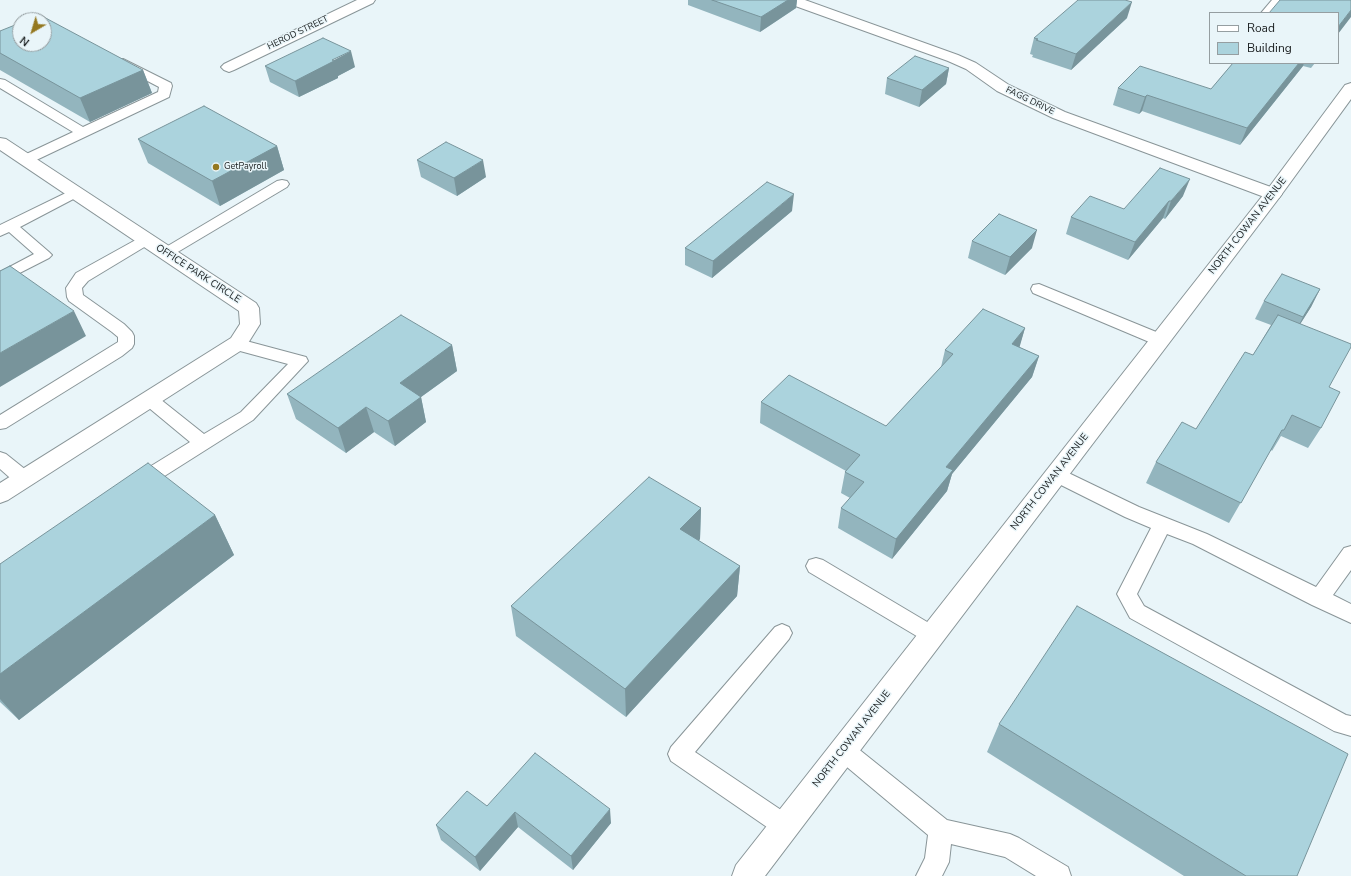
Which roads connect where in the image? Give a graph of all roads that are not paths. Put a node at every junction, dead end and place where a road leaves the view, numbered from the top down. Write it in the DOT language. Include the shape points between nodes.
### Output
graph roads {
  1 [pos="368,0"];
  2 [pos="792,0"];
  3 [pos="1278,0"];
  4 [pos="1268,12"];
  5 [pos="113,58"];
  6 [pos="229,67"];
  7 [pos="0,83"];
  8 [pos="1351,88"];
  9 [pos="82,132"];
  10 [pos="0,143"];
  11 [pos="25,160"];
  12 [pos="282,184"];
  13 [pos="76,192"];
  14 [pos="1273,194"];
  15 [pos="5,229"];
  16 [pos="146,240"];
  17 [pos="166,253"];
  18 [pos="0,278"];
  19 [pos="1039,289"];
  20 [pos="1160,340"];
  21 [pos="235,344"];
  22 [pos="149,399"];
  23 [pos="0,423"];
  24 [pos="203,443"];
  25 [pos="0,459"];
  26 [pos="1056,474"];
  27 [pos="24,479"];
  28 [pos="124,492"];
  29 [pos="0,494"];
  30 [pos="1163,524"];
  31 [pos="1351,554"];
  32 [pos="816,566"];
  33 [pos="1319,599"];
  34 [pos="1351,614"];
  35 [pos="782,633"];
  36 [pos="932,635"];
  37 [pos="1351,726"];
  38 [pos="843,750"];
  39 [pos="785,826"];
  40 [pos="941,830"];
  41 [pos="747,876"];
  42 [pos="928,876"];
  43 [pos="1059,876"];
  1 -- 6 [label="street, HEROD STREET"];
  2 -- 14 [label="street, FAGG DRIVE" via="953,58 971,66 1003,88 1059,115"];
  3 -- 4 [label="lane"];
  5 -- 9 [label="lane" via="166,86 164,94"];
  7 -- 9 [label="lane"];
  8 -- 14 [label="street, NORTH COWAN AVENUE"];
  9 -- 11 [label="lane"];
  10 -- 11 [label="street, OFFICE PARK CIRCLE"];
  11 -- 13 [label="street, OFFICE PARK CIRCLE"];
  12 -- 17 [label="lane"];
  13 -- 15 [label="lane"];
  13 -- 16 [label="street, OFFICE PARK CIRCLE"];
  14 -- 20 [label="street, NORTH COWAN AVENUE"];
  15 -- 18 [label="lane" via="44,255"];
  16 -- 17 [label="street, OFFICE PARK CIRCLE"];
  16 -- 23 [label="lane" via="82,277 74,288 76,296 126,336 126,344"];
  17 -- 21 [label="street, OFFICE PARK CIRCLE" via="249,308 250,324"];
  19 -- 20 [label="lane"];
  20 -- 26 [label="street, NORTH COWAN AVENUE"];
  21 -- 22 [label="street, OFFICE PARK CIRCLE"];
  21 -- 24 [label="lane" via="300,361 247,416"];
  22 -- 24 [label="lane"];
  22 -- 27 [label="street, OFFICE PARK CIRCLE"];
  24 -- 28 [label="lane"];
  25 -- 27 [label="lane"];
  26 -- 30 [label="lane" via="1132,512"];
  26 -- 36 [label="street, NORTH COWAN AVENUE"];
  27 -- 29 [label="street, OFFICE PARK CIRCLE"];
  30 -- 33 [label="lane" via="1200,539"];
  30 -- 37 [label="lane" via="1127,594 1137,612 1342,724"];
  31 -- 33 [label="lane"];
  32 -- 36 [label="lane"];
  33 -- 34 [label="lane"];
  35 -- 39 [label="lane" via="679,754"];
  36 -- 38 [label="street, NORTH COWAN AVENUE"];
  38 -- 39 [label="street, NORTH COWAN AVENUE"];
  38 -- 40 [label="lane"];
  39 -- 41 [label="street, NORTH COWAN AVENUE"];
  40 -- 42 [label="lane" via="937,862"];
  40 -- 43 [label="lane" via="1010,846"];
}
